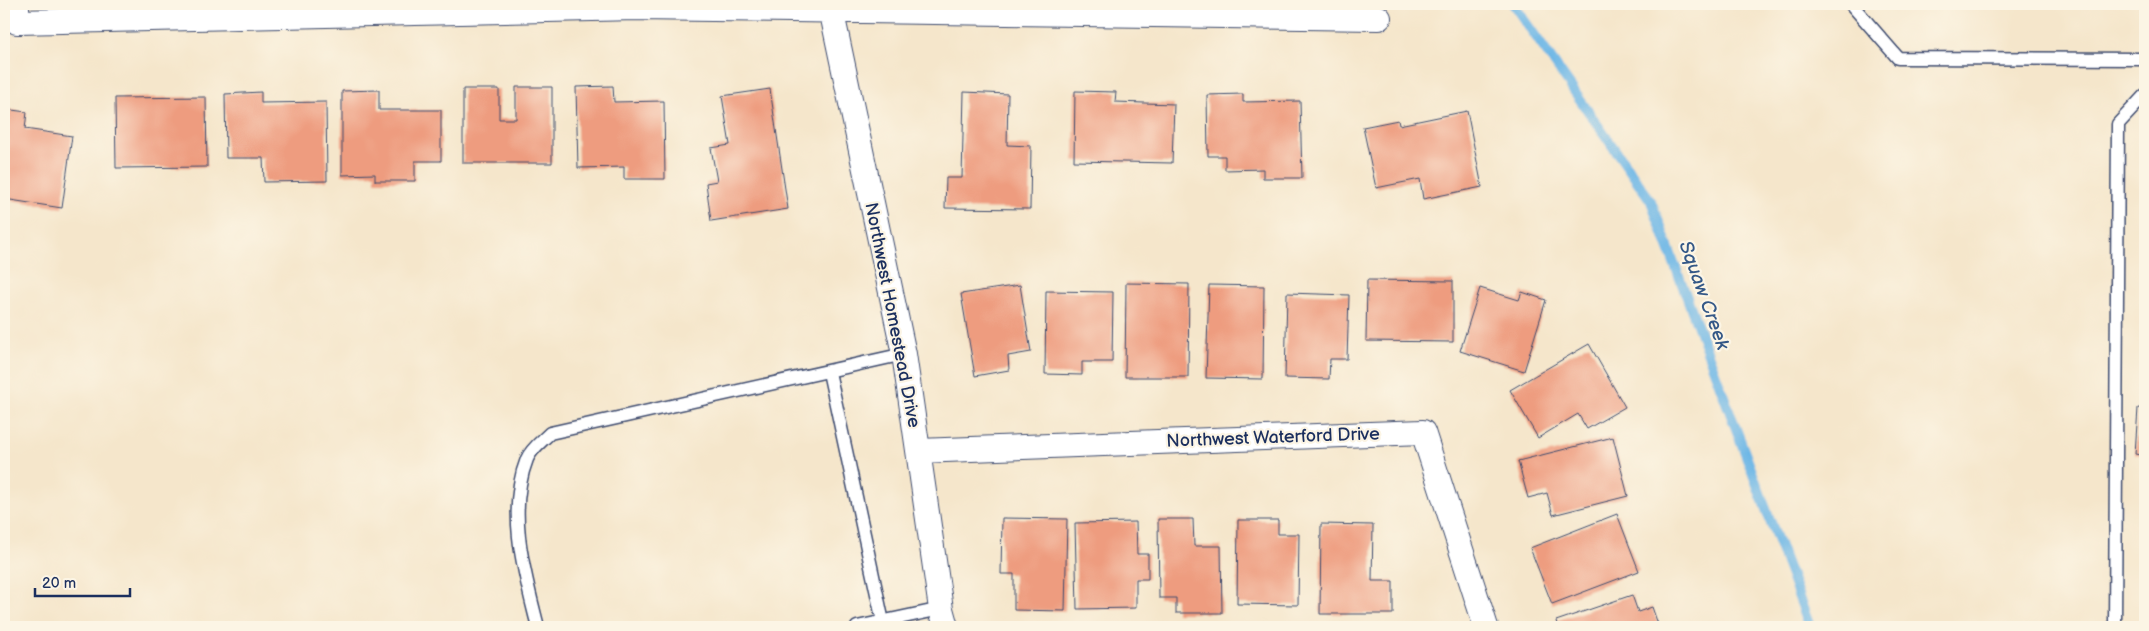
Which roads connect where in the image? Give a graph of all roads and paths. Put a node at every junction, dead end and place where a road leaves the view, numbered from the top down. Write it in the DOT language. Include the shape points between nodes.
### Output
graph roads {
  1 [pos="17,4"];
  2 [pos="1852,4"];
  3 [pos="831,8"];
  4 [pos="1379,18"];
  5 [pos="2145,59"];
  6 [pos="2145,95"];
  7 [pos="904,354"];
  8 [pos="829,372"];
  9 [pos="919,451"];
  10 [pos="944,618"];
  11 [pos="883,622"];
  12 [pos="538,627"];
  13 [pos="857,627"];
  14 [pos="1486,627"];
  15 [pos="2115,627"];
  1 -- 3 [label="street" via="17,22 636,8"];
  2 -- 5 [label="lane" via="1898,58"];
  3 -- 4 [label="street"];
  3 -- 7 [label="street, Northwest Homestead Drive"];
  6 -- 15 [label="lane" via="2118,124"];
  7 -- 8 [label="lane"];
  7 -- 9 [label="street, Northwest Homestead Drive"];
  8 -- 11 [label="lane"];
  8 -- 12 [label="lane" via="550,433 537,444 527,459 518,537"];
  9 -- 10 [label="street, Northwest Homestead Drive"];
  9 -- 14 [label="street, Northwest Waterford Drive" via="1423,432"];
  10 -- 11 [label="lane"];
  11 -- 13 [label="lane"];
}
